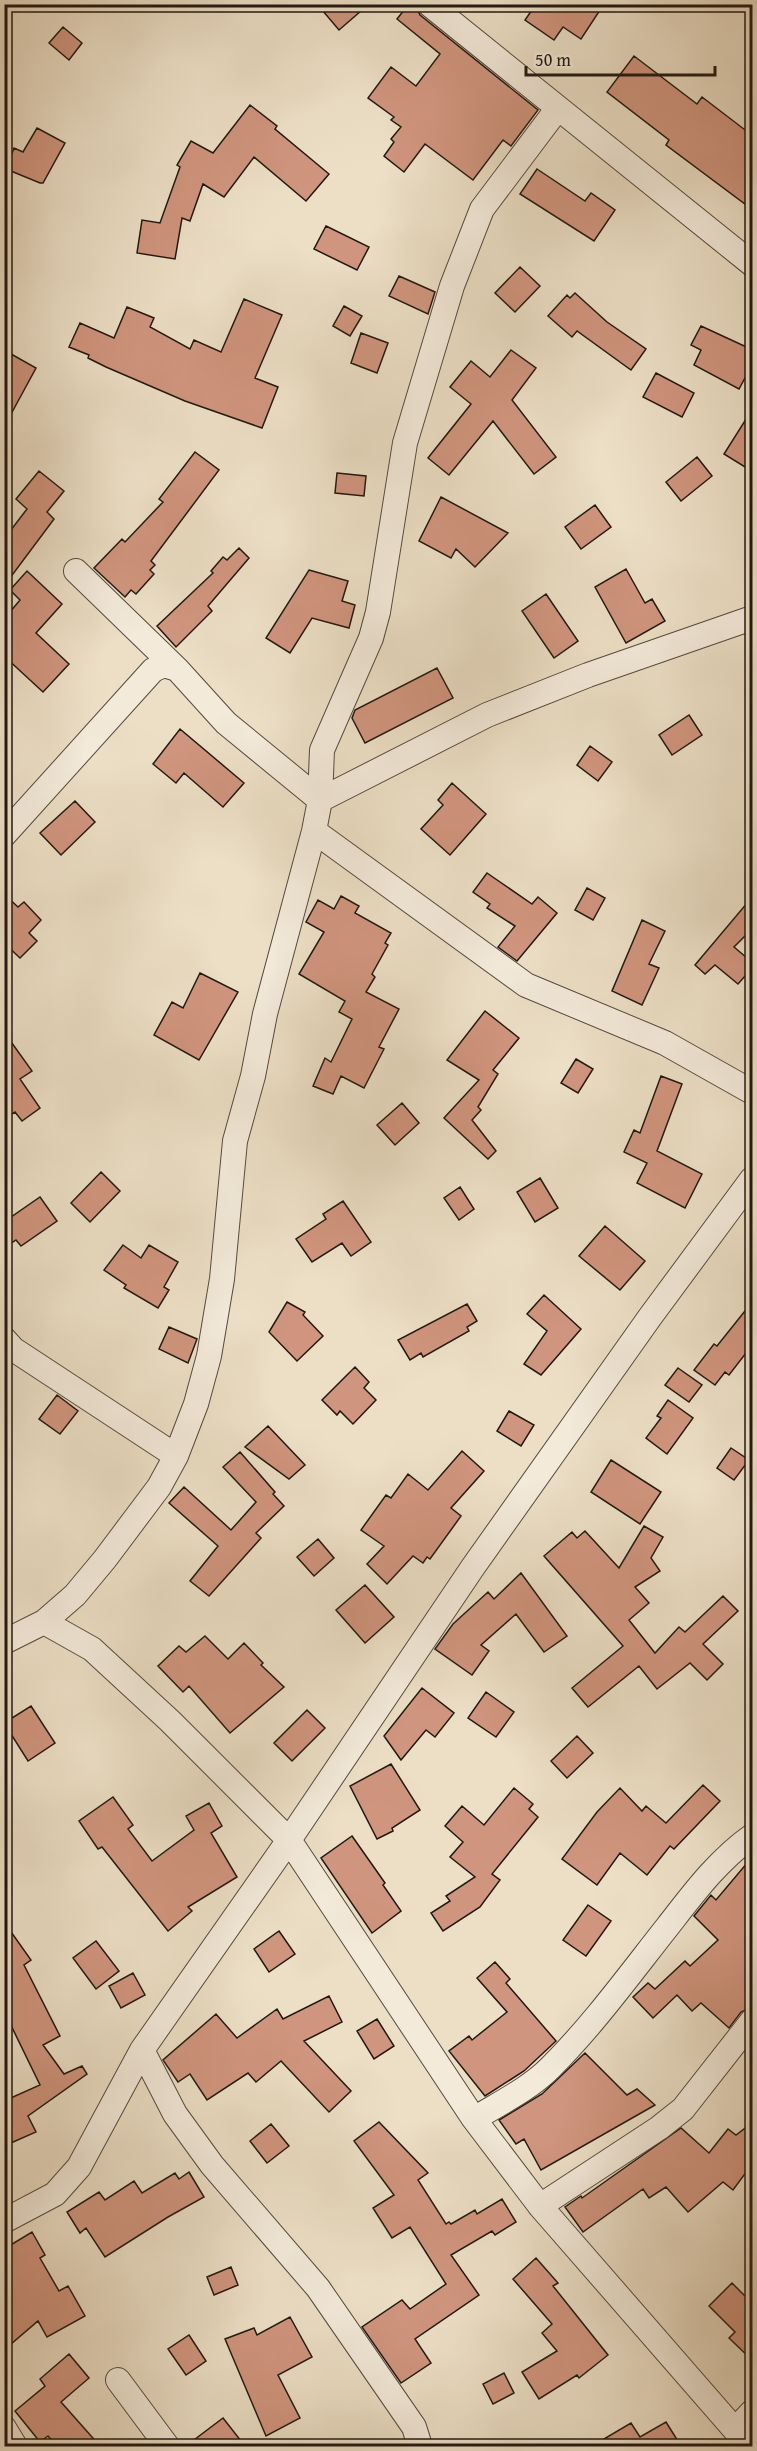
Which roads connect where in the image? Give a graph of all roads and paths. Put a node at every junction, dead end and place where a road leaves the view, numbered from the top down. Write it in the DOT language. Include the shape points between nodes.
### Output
graph roads {
  1 [pos="429,4"];
  2 [pos="558,108"];
  3 [pos="753,264"];
  4 [pos="76,571"];
  5 [pos="753,618"];
  6 [pos="177,669"];
  7 [pos="320,800"];
  8 [pos="314,831"];
  9 [pos="4,835"];
  10 [pos="753,1092"];
  11 [pos="749,1190"];
  12 [pos="4,1339"];
  13 [pos="176,1456"];
  14 [pos="44,1622"];
  15 [pos="4,1642"];
  16 [pos="753,1836"];
  17 [pos="289,1840"];
  18 [pos="753,2021"];
  19 [pos="142,2050"];
  20 [pos="474,2119"];
  21 [pos="540,2206"];
  22 [pos="4,2221"];
  23 [pos="118,2380"];
  24 [pos="753,2412"];
  25 [pos="4,2428"];
  26 [pos="742,2438"];
  27 [pos="15,2446"];
  28 [pos="167,2446"];
  29 [pos="420,2446"];
  1 -- 2 [label="street"];
  2 -- 3 [label="street"];
  2 -- 7 [label="street" via="482,209 452,286 405,443 371,638 322,750"];
  4 -- 6 [label="street"];
  5 -- 7 [label="street" via="487,715"];
  6 -- 7 [label="street" via="226,723"];
  6 -- 9 [label="street" via="164,665 153,670"];
  7 -- 8 [label="street"];
  8 -- 10 [label="street" via="526,985 665,1043"];
  8 -- 13 [label="street" via="235,1141 222,1279 209,1356"];
  11 -- 17 [label="street" via="650,1317 472,1567"];
  12 -- 13 [label="street" via="13,1349"];
  13 -- 14 [label="street" via="159,1487 105,1559 75,1595"];
  14 -- 15 [label="street"];
  14 -- 17 [label="street" via="92,1649"];
  16 -- 20 [label="street" via="708,1875 586,2030 548,2070"];
  17 -- 19 [label="street"];
  17 -- 20 [label="street"];
  18 -- 21 [label="street" via="683,2109"];
  19 -- 22 [label="street" via="79,2167 54,2194"];
  19 -- 29 [label="street" via="175,2114 212,2165 318,2288 414,2427"];
  20 -- 21 [label="street"];
  21 -- 26 [label="street"];
  23 -- 28 [label="street"];
  24 -- 26 [label="street"];
  25 -- 27 [label="street"];
}
